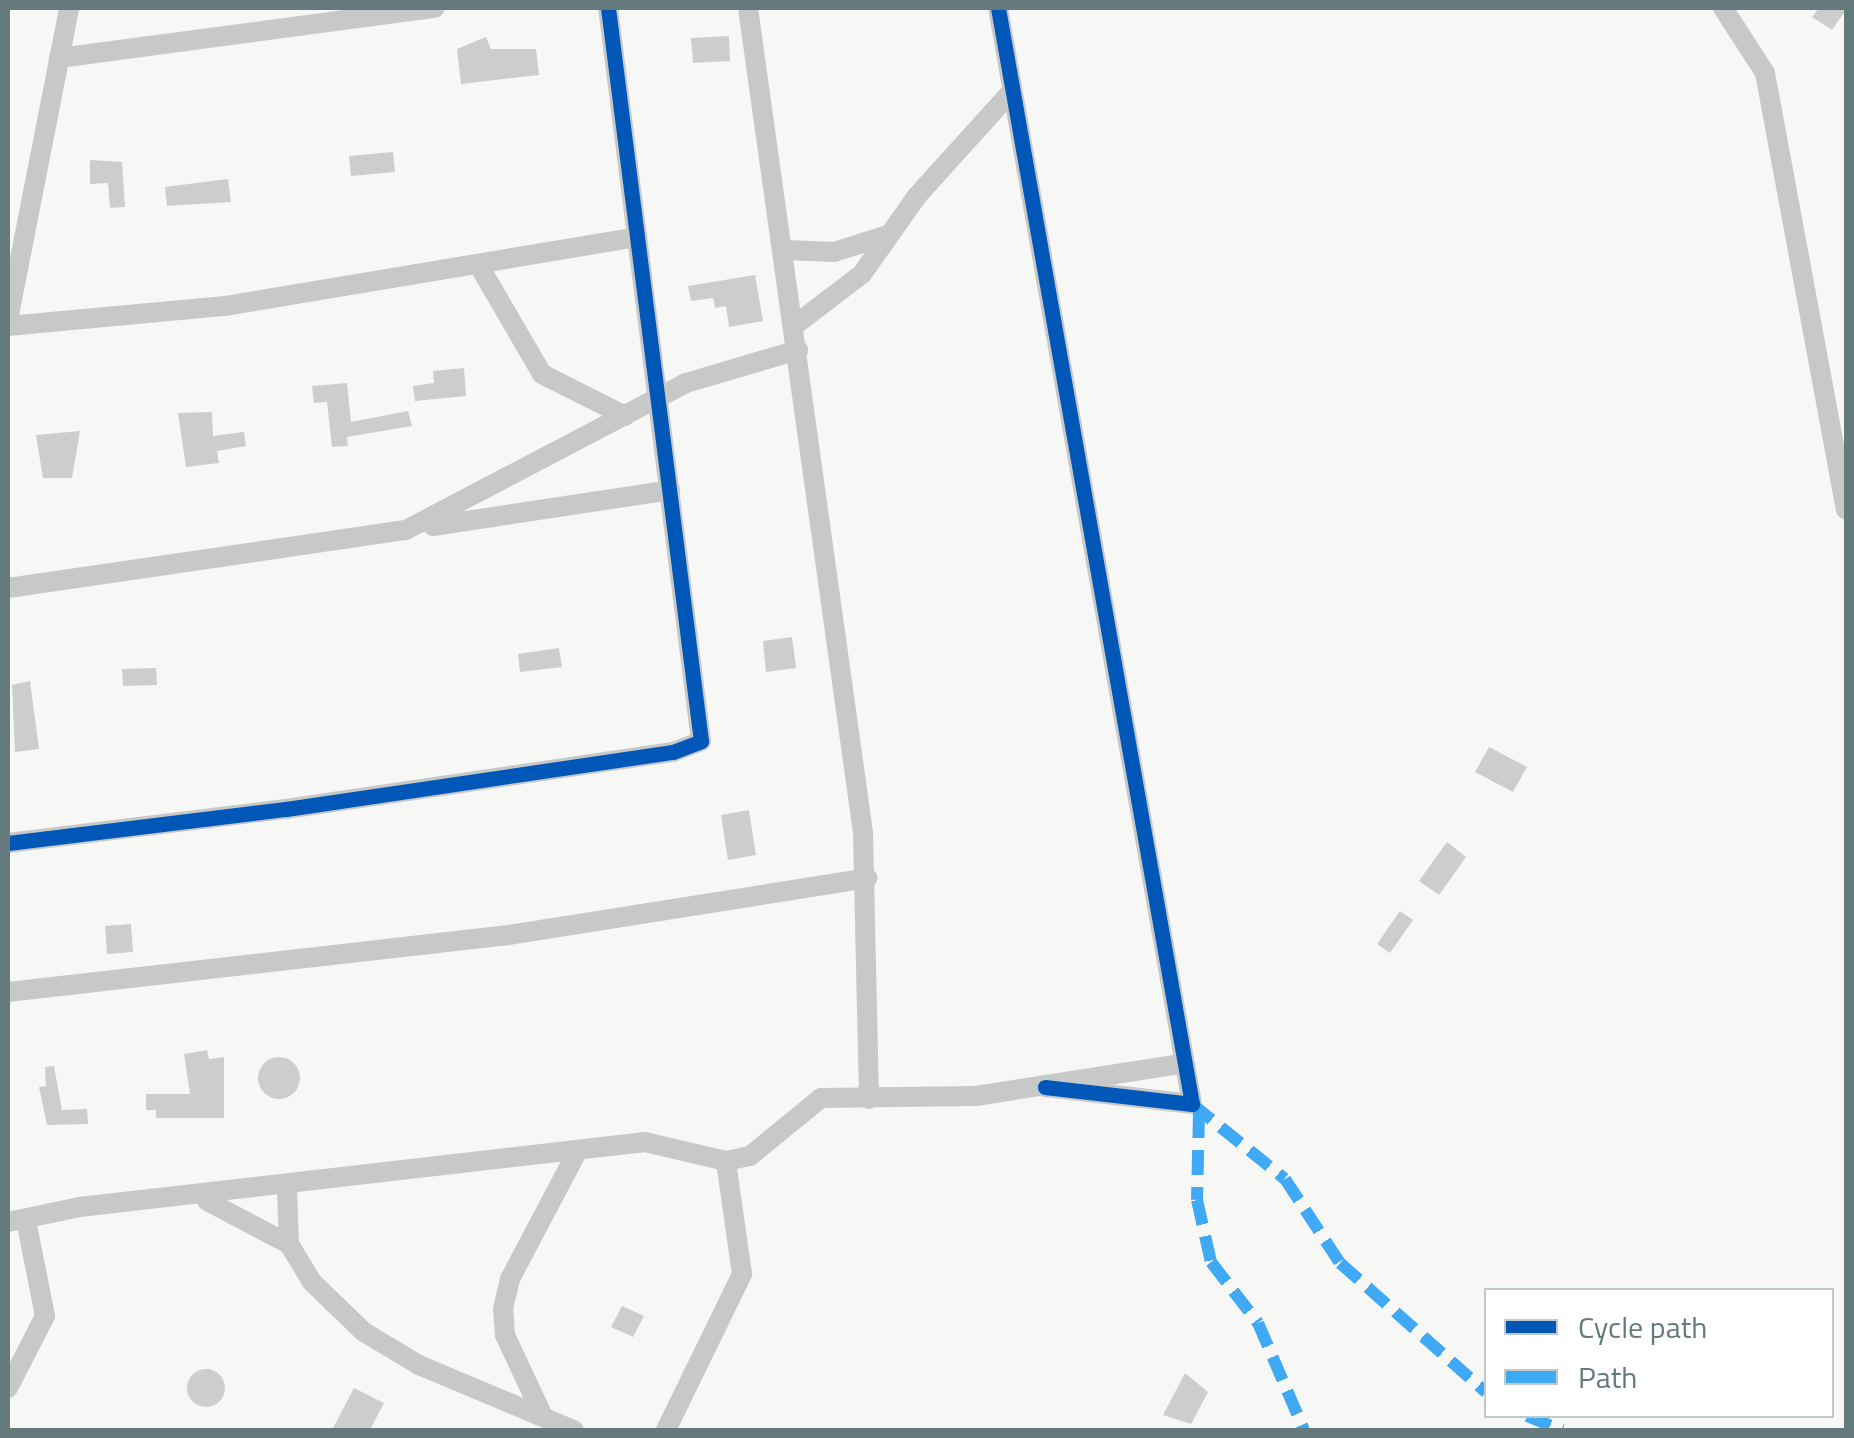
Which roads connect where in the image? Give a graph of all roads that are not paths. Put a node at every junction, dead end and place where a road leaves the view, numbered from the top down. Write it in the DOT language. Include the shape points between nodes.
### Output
graph roads {
  1 [pos="69,8"];
  2 [pos="435,8"];
  3 [pos="608,8"];
  4 [pos="748,8"];
  5 [pos="998,8"];
  6 [pos="1723,8"];
  7 [pos="59,58"];
  8 [pos="1010,94"];
  9 [pos="887,234"];
  10 [pos="637,238"];
  11 [pos="14,240"];
  12 [pos="786,250"];
  13 [pos="478,264"];
  14 [pos="8,323"];
  15 [pos="795,324"];
  16 [pos="798,350"];
  17 [pos="659,402"];
  18 [pos="625,416"];
  19 [pos="670,490"];
  20 [pos="1846,510"];
  21 [pos="406,530"];
  22 [pos="8,588"];
  23 [pos="8,843"];
  24 [pos="867,878"];
  25 [pos="8,992"];
  26 [pos="1180,1064"];
  27 [pos="1045,1087"];
  28 [pos="869,1099"];
  29 [pos="577,1152"];
  30 [pos="726,1161"];
  31 [pos="287,1189"];
  32 [pos="198,1199"];
  33 [pos="17,1221"];
  34 [pos="288,1244"];
  35 [pos="8,1388"];
  36 [pos="541,1412"];
  37 [pos="574,1430"];
  38 [pos="666,1430"];
  1 -- 7 [label="street"];
  2 -- 7 [label="street"];
  3 -- 10 [label="street"];
  4 -- 12 [label="street"];
  5 -- 8 [label="street"];
  6 -- 20 [label="street" via="1766,73"];
  7 -- 11 [label="street"];
  8 -- 9 [label="street"];
  8 -- 26 [label="street" via="1124,698"];
  9 -- 12 [label="street" via="868,246"];
  9 -- 15 [label="street" via="862,274"];
  10 -- 13 [label="street"];
  10 -- 17 [label="street"];
  11 -- 14 [label="street"];
  12 -- 15 [label="street"];
  13 -- 14 [label="street" via="226,306"];
  13 -- 18 [label="street" via="542,374"];
  15 -- 16 [label="street"];
  16 -- 17 [label="street" via="686,383"];
  16 -- 24 [label="street"];
  17 -- 18 [label="street"];
  17 -- 19 [label="street"];
  18 -- 21 [label="street"];
  19 -- 21 [label="street"];
  19 -- 23 [label="street" via="703,730 697,744 286,809"];
  21 -- 22 [label="street"];
  24 -- 25 [label="street" via="502,936"];
  24 -- 28 [label="street"];
  26 -- 27 [label="street"];
  26 -- 27 [label="street" via="1192,1104"];
  27 -- 28 [label="street"];
  28 -- 30 [label="street" via="805,1104 750,1156"];
  29 -- 30 [label="street" via="664,1141"];
  29 -- 31 [label="street"];
  29 -- 36 [label="street" via="510,1279 503,1310 505,1336"];
  30 -- 38 [label="street" via="742,1274"];
  31 -- 32 [label="street"];
  31 -- 34 [label="street"];
  32 -- 33 [label="street" via="80,1207"];
  32 -- 34 [label="street" via="251,1218"];
  33 -- 35 [label="street" via="45,1316"];
  34 -- 36 [label="street" via="312,1282 364,1332 419,1365"];
  36 -- 37 [label="street"];
}
